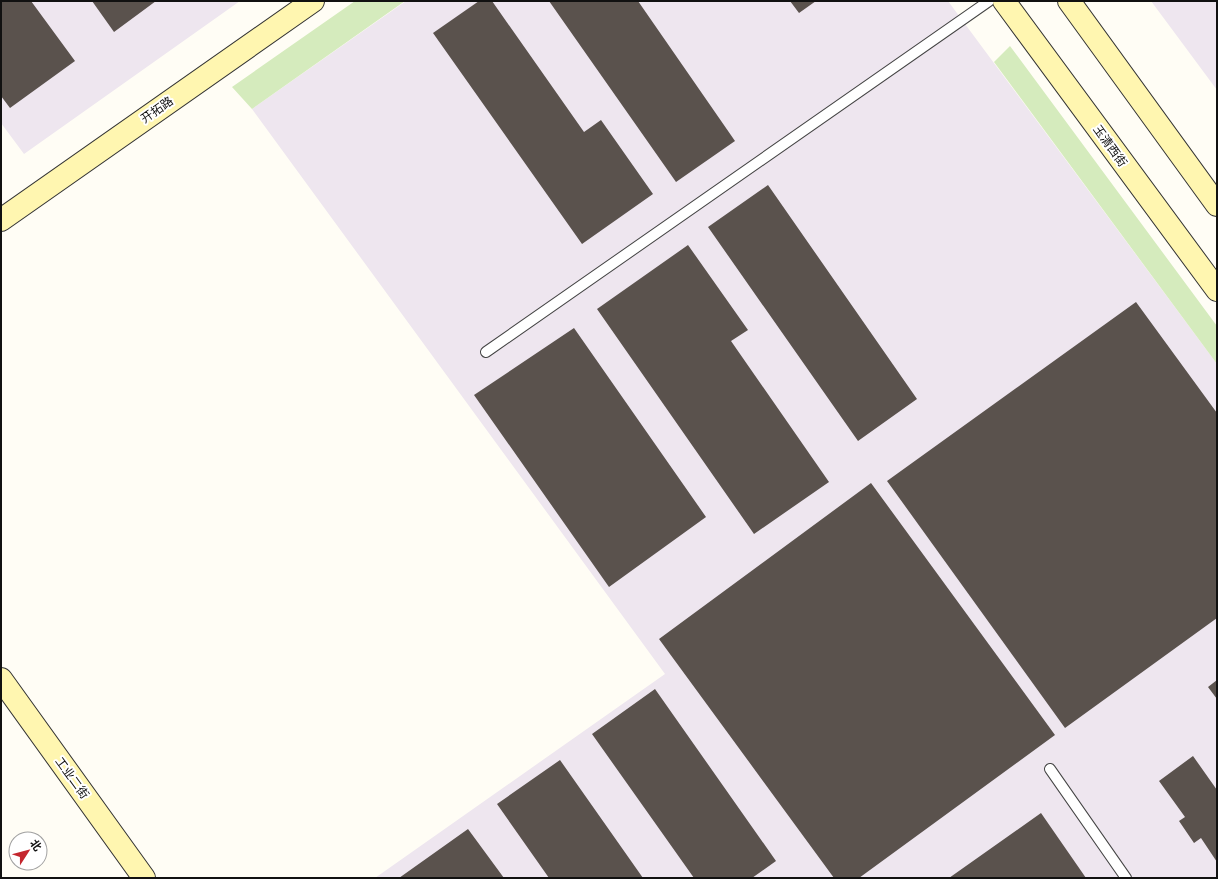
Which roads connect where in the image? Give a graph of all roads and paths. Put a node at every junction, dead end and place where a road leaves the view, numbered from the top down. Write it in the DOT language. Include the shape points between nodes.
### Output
graph roads {
  1 [pos="313,1"];
  2 [pos="990,1"];
  3 [pos="1004,1"];
  4 [pos="1069,1"];
  5 [pos="1217,205"];
  6 [pos="1,220"];
  7 [pos="1217,290"];
  8 [pos="486,352"];
  9 [pos="1,679"];
  10 [pos="1050,769"];
  11 [pos="144,878"];
  12 [pos="1126,878"];
  1 -- 6 [label="street, 开拓路"];
  2 -- 8 [label="lane"];
  3 -- 7 [label="street, 玉清西街"];
  4 -- 5 [label="street"];
  9 -- 11 [label="street, 工业二街"];
  10 -- 12 [label="lane"];
}
